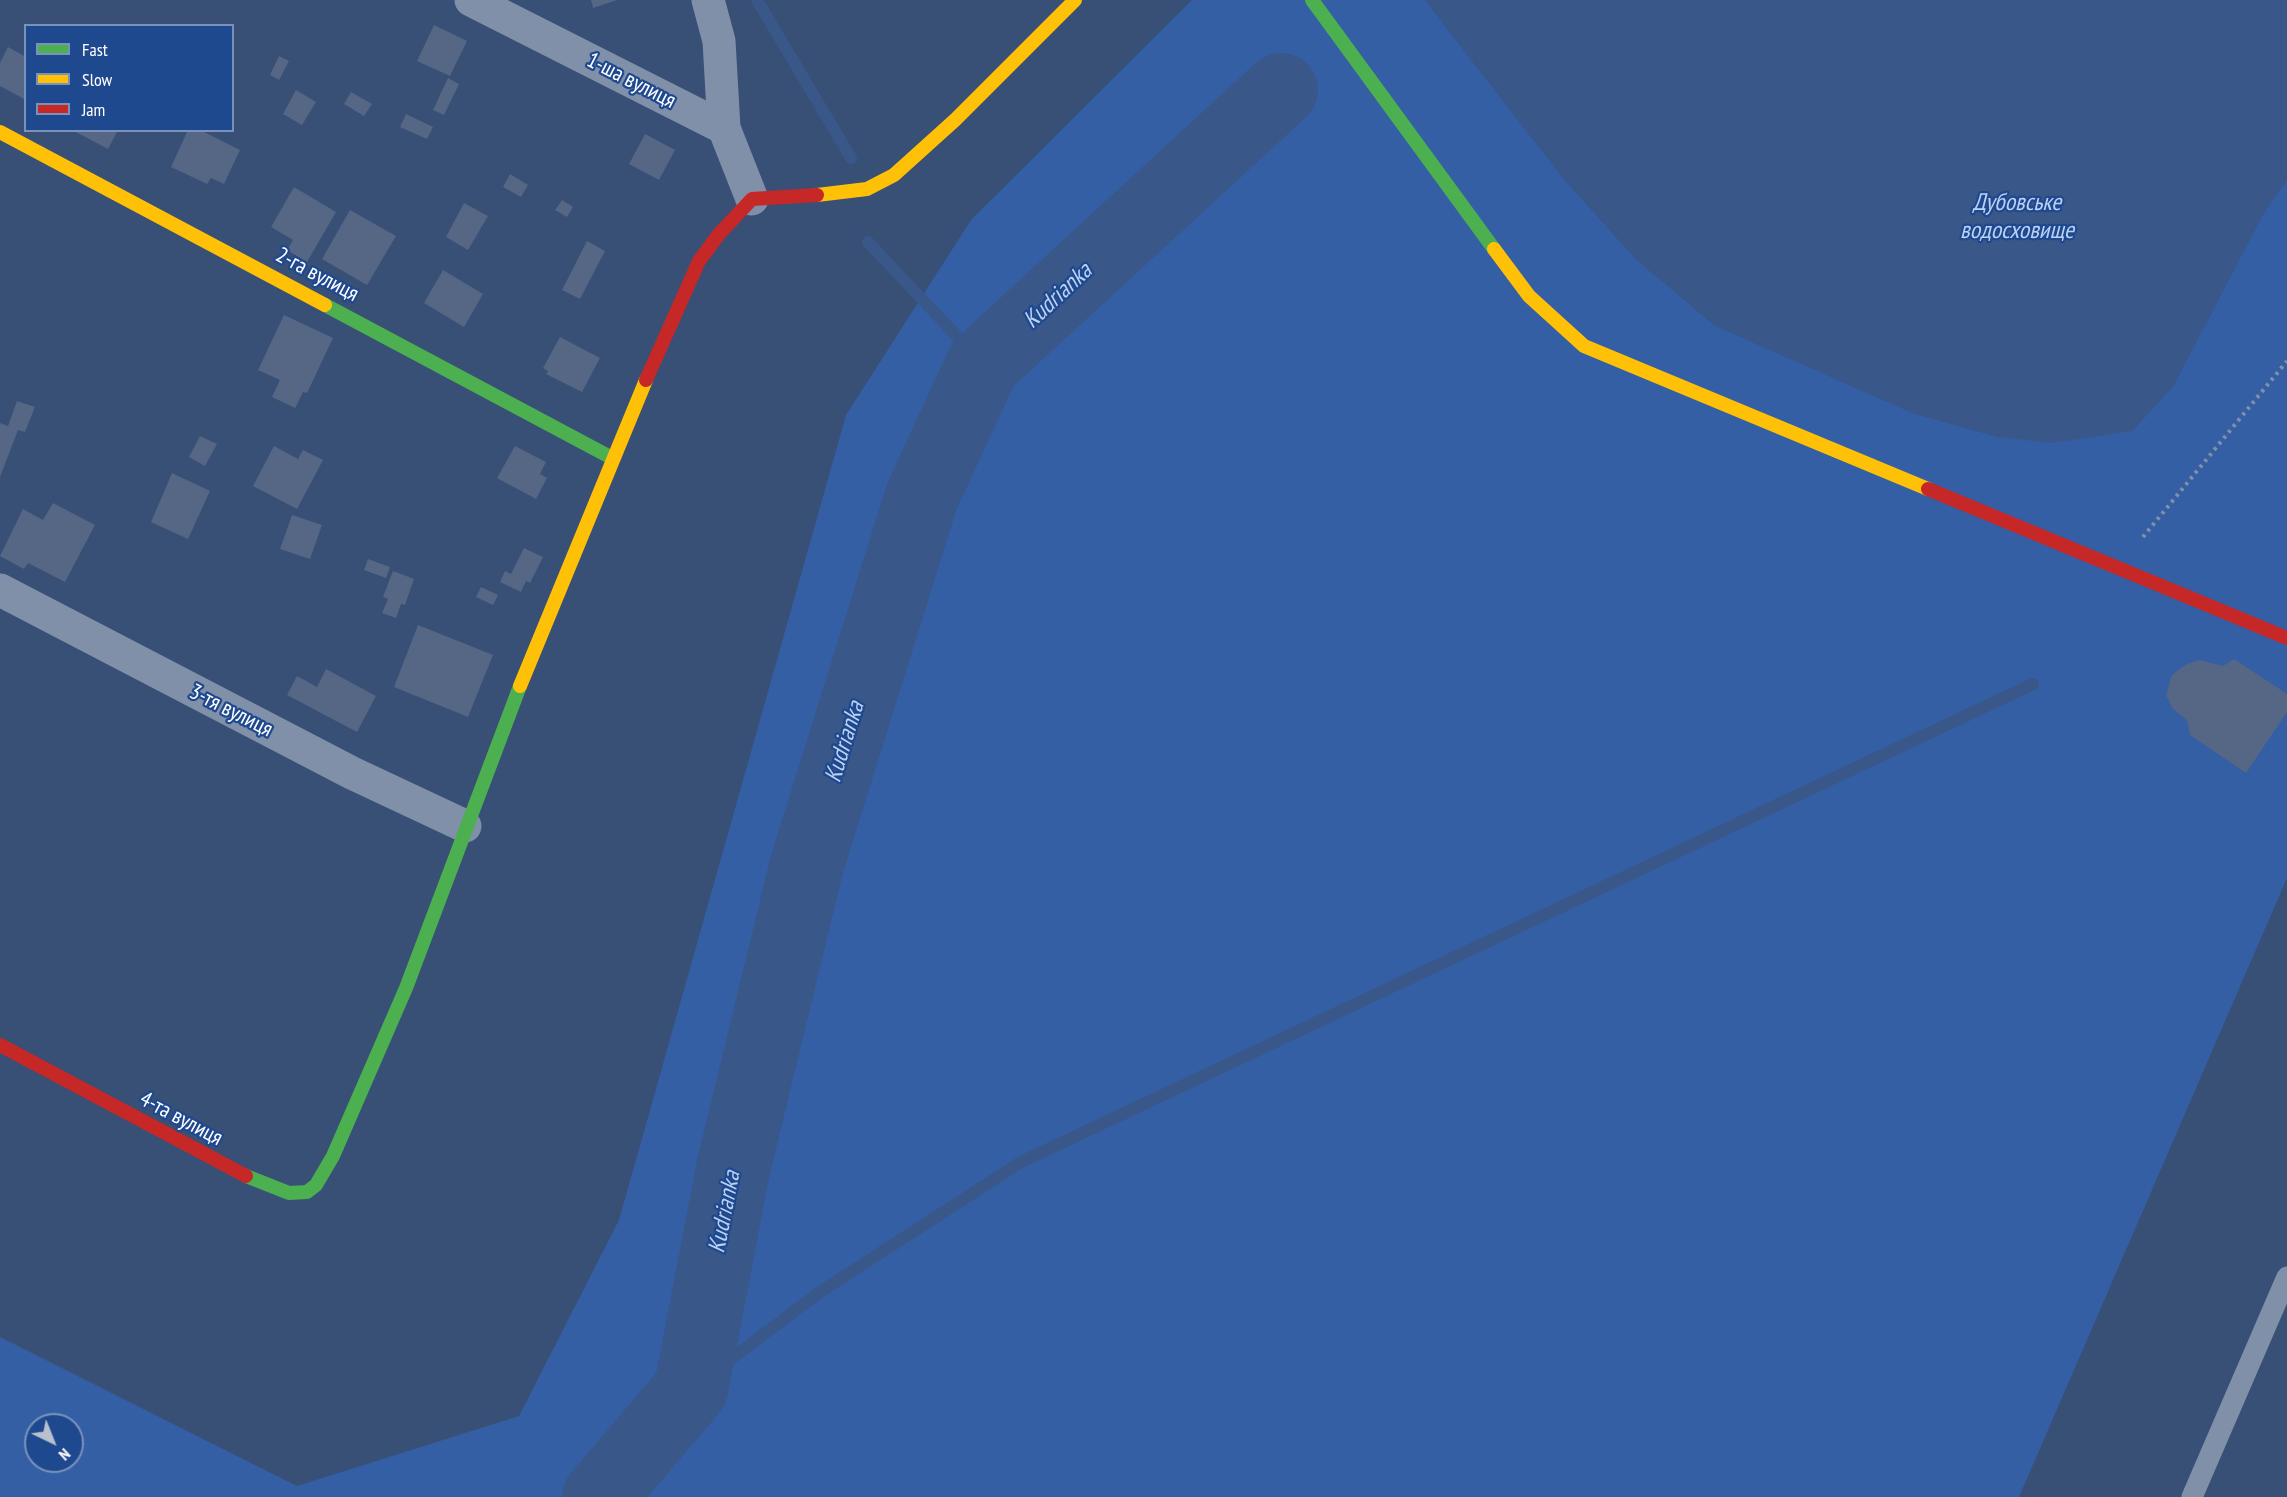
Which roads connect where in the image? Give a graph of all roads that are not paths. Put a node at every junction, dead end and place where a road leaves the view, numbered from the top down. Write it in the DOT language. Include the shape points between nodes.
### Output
graph roads {
  1 [pos="471,0"];
  2 [pos="708,0"];
  3 [pos="1075,0"];
  4 [pos="1312,0"];
  5 [pos="724,128"];
  6 [pos="0,132"];
  7 [pos="752,199"];
  8 [pos="612,458"];
  9 [pos="0,590"];
  10 [pos="2287,638"];
  11 [pos="465,826"];
  12 [pos="0,1045"];
  13 [pos="2287,1277"];
  14 [pos="2192,1497"];
  1 -- 5 [label="street, 1-ша вулиця"];
  2 -- 5 [label="street" via="720,41"];
  3 -- 7 [label="street" via="924,150 881,184 840,194"];
  4 -- 10 [label="street" via="1529,296 1584,346"];
  5 -- 7 [label="street"];
  6 -- 8 [label="street, 2-га вулиця"];
  7 -- 8 [label="street" via="699,261"];
  8 -- 11 [label="street"];
  9 -- 11 [label="street, 3-тя вулиця" via="331,762"];
  11 -- 12 [label="street, 4-та вулиця" via="420,956 324,1175 307,1192 280,1190 182,1144"];
  13 -- 14 [label="lane"];
}
